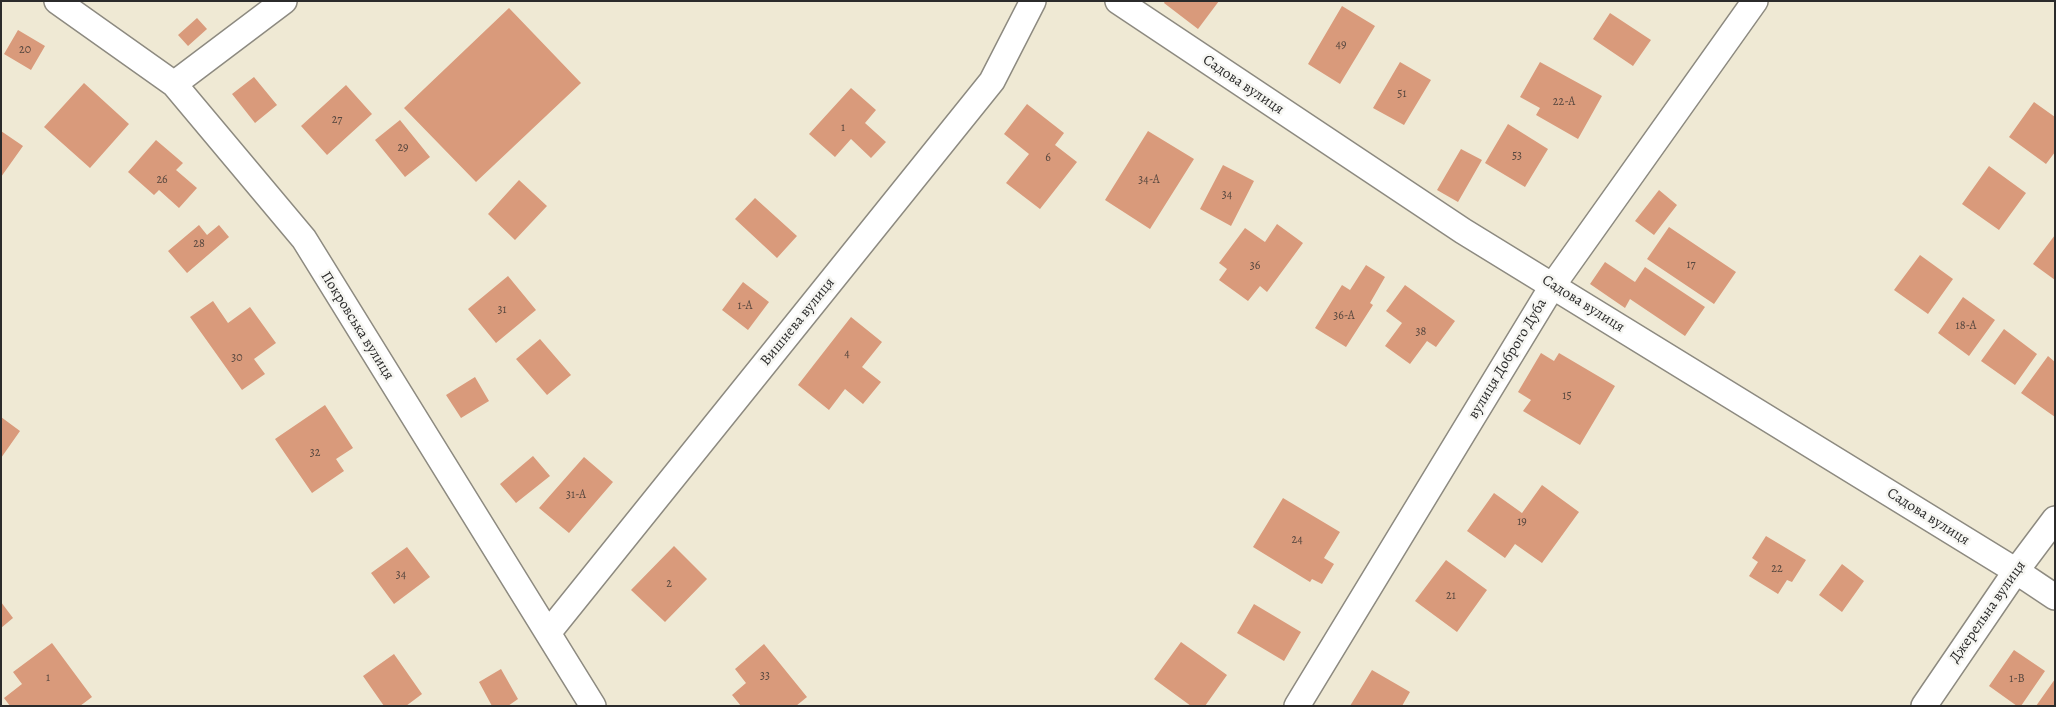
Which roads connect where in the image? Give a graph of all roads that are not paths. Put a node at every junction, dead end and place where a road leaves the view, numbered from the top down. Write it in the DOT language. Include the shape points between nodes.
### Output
graph roads {
  1 [pos="57,1"];
  2 [pos="284,1"];
  3 [pos="1033,1"];
  4 [pos="1118,1"];
  5 [pos="1755,1"];
  6 [pos="174,84"];
  7 [pos="1553,286"];
  8 [pos="2055,519"];
  9 [pos="2016,571"];
  10 [pos="2055,597"];
  11 [pos="548,633"];
  12 [pos="593,706"];
  13 [pos="1298,706"];
  14 [pos="1924,706"];
  1 -- 6 [label="street, Покровська вулиця"];
  2 -- 6 [label="street"];
  3 -- 11 [label="street, Вишнева вулиця" via="992,81"];
  4 -- 7 [label="street, Садова вулиця" via="1463,231"];
  5 -- 7 [label="street, вулиця Доброго Дуба"];
  6 -- 11 [label="street, Покровська вулиця" via="304,239"];
  7 -- 9 [label="street, Садова вулиця"];
  7 -- 13 [label="street, вулиця Доброго Дуба"];
  8 -- 9 [label="street, Джерельна вулиця"];
  9 -- 10 [label="street, Садова вулиця"];
  9 -- 14 [label="street, Джерельна вулиця"];
  11 -- 12 [label="street, Покровська вулиця"];
}
